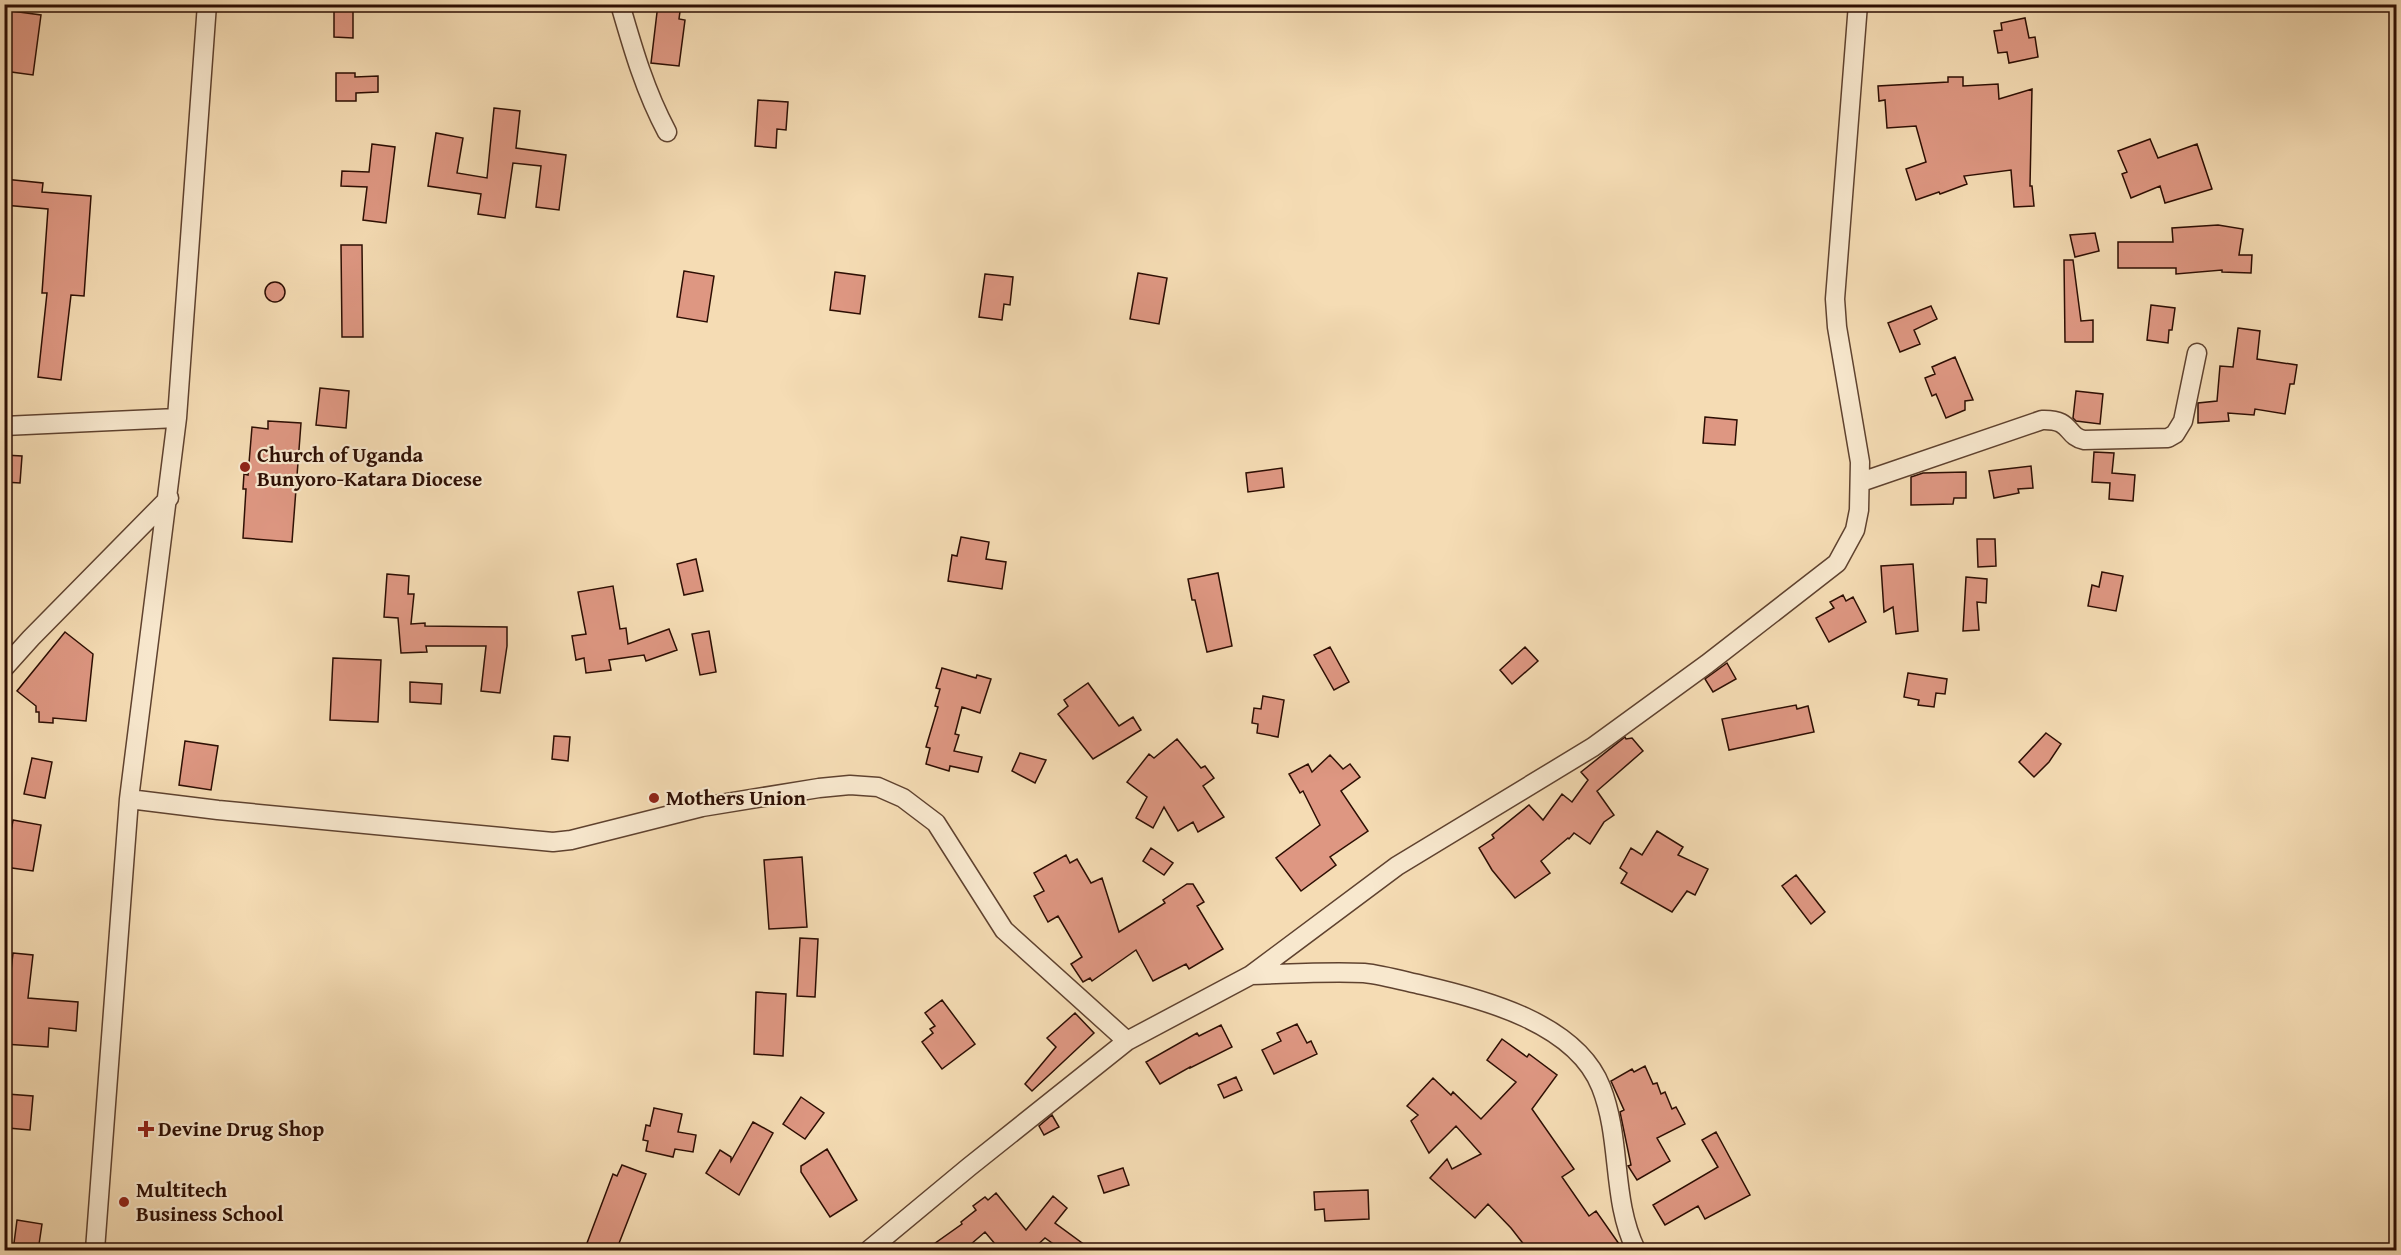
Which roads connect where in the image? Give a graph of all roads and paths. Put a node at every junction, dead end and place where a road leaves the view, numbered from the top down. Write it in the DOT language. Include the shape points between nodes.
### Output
graph roads {
  1 [pos="207,4"];
  2 [pos="620,4"];
  3 [pos="1858,4"];
  4 [pos="667,132"];
  5 [pos="2198,353"];
  6 [pos="177,418"];
  7 [pos="4,426"];
  8 [pos="1861,482"];
  9 [pos="169,498"];
  10 [pos="4,668"];
  11 [pos="129,799"];
  12 [pos="1251,975"];
  13 [pos="1127,1041"];
  14 [pos="95,1251"];
  15 [pos="869,1251"];
  16 [pos="1636,1251"];
  1 -- 6 [label="street"];
  2 -- 4 [label="street" via="641,76"];
  3 -- 8 [label="street" via="1835,299"];
  5 -- 8 [label="street" via="2183,421 2168,438 2084,440 2057,420 2042,420"];
  6 -- 7 [label="street"];
  6 -- 9 [label="street"];
  8 -- 12 [label="street" via="1854,530 1837,563 1593,747 1396,866"];
  9 -- 10 [label="street"];
  9 -- 11 [label="street"];
  11 -- 13 [label="street" via="553,842 702,807 850,785 878,787 903,798 936,823 1004,930"];
  11 -- 14 [label="street"];
  12 -- 13 [label="street"];
  12 -- 16 [label="street" via="1366,974 1466,995 1515,1011 1551,1031 1586,1060 1601,1088 1608,1111 1623,1219"];
  13 -- 15 [label="street"];
}
